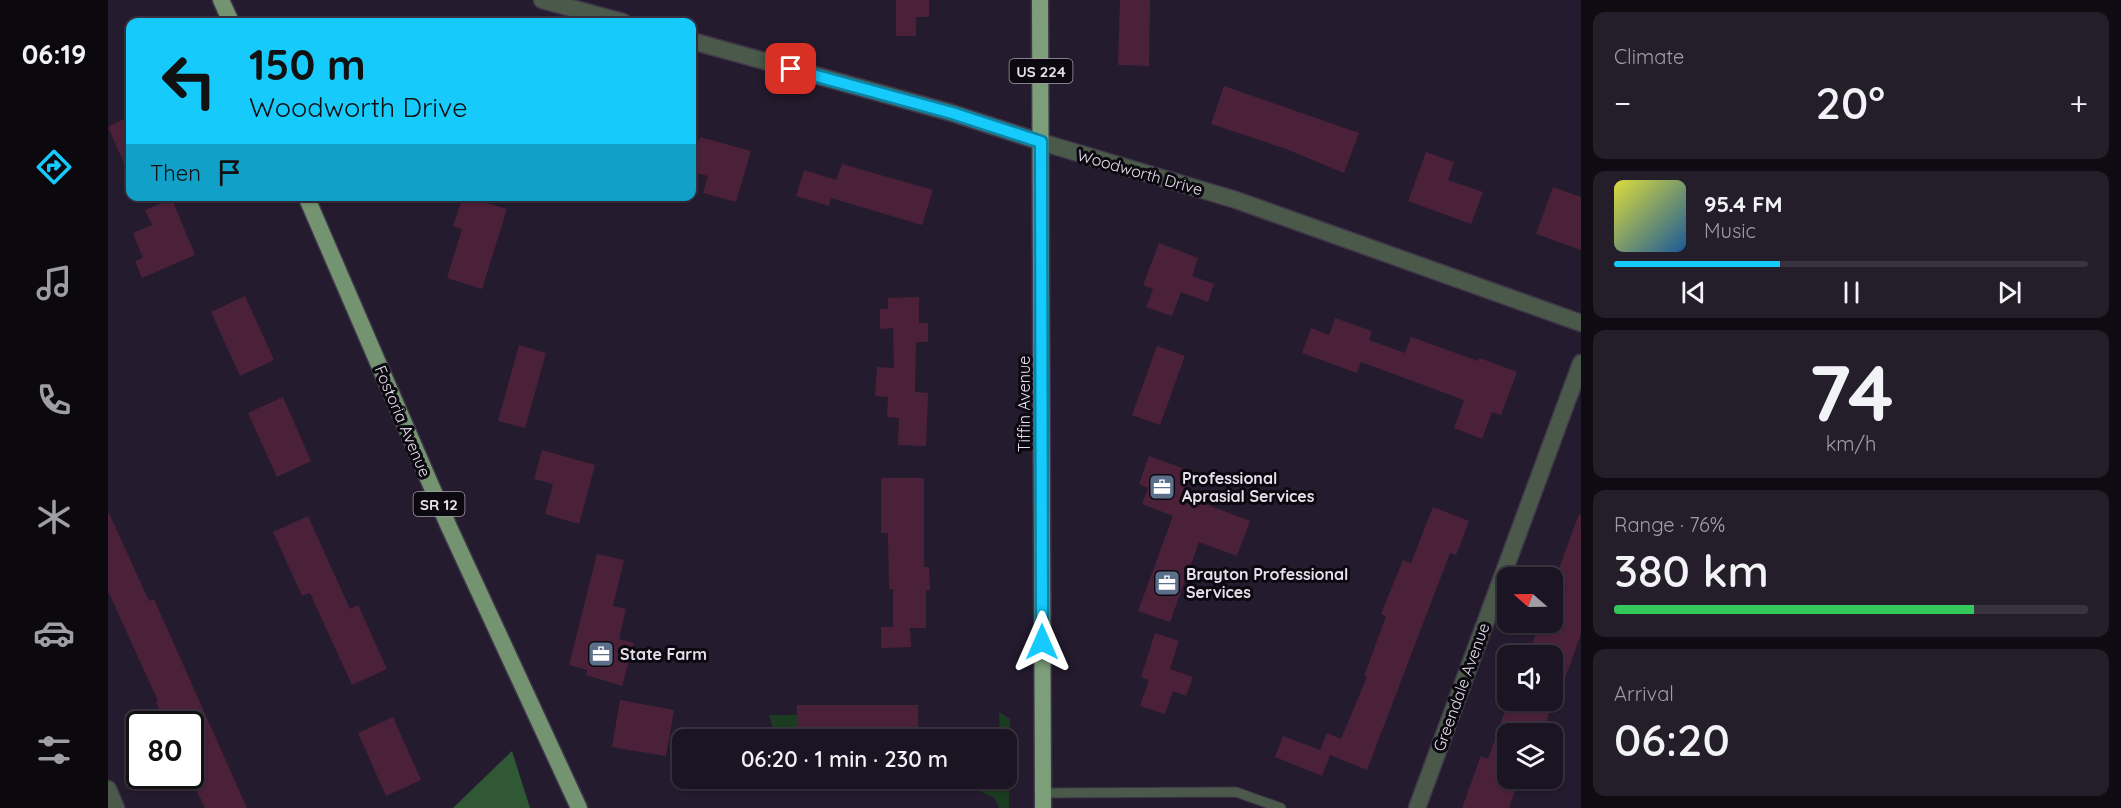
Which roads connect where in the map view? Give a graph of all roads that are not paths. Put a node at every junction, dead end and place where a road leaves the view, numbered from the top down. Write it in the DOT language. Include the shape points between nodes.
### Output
graph roads {
  1 [pos="221,0"];
  2 [pos="542,0"];
  3 [pos="1041,0"];
  4 [pos="562,3"];
  5 [pos="229,18"];
  6 [pos="610,18"];
  7 [pos="696,42"];
  8 [pos="1041,142"];
  9 [pos="308,201"];
  10 [pos="1581,323"];
  11 [pos="1581,363"];
  12 [pos="108,789"];
  13 [pos="1043,800"];
  14 [pos="116,808"];
  15 [pos="579,808"];
  16 [pos="1281,808"];
  17 [pos="1417,808"];
  1 -- 5 [label="main road"];
  2 -- 4 [label="street"];
  3 -- 8 [label="highway, Tiffin Avenue / US 224"];
  4 -- 6 [label="street"];
  7 -- 8 [label="street, Woodworth Drive" via="952,113"];
  8 -- 10 [label="street, Woodworth Drive" via="1236,200"];
  8 -- 13 [label="highway, Tiffin Avenue / US 224"];
  9 -- 15 [label="main road, Fostoria Avenue / SR 12" via="449,527"];
  11 -- 17 [label="street, Greendale Avenue"];
  12 -- 14 [label="street"];
  13 -- 16 [label="lane" via="1236,792"];
}
